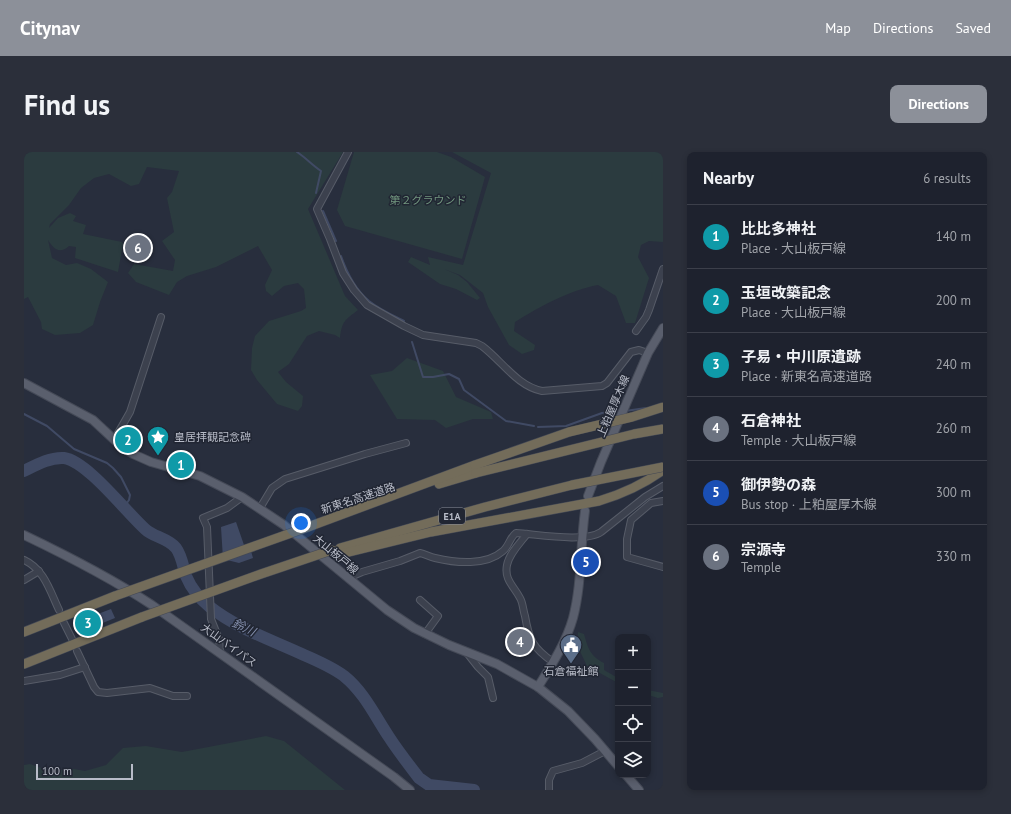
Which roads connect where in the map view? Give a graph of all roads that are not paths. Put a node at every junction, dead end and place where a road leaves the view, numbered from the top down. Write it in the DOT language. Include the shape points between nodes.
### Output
graph roads {
  1 [pos="348,152"];
  2 [pos="663,269"];
  3 [pos="161,317"];
  4 [pos="663,328"];
  5 [pos="636,331"];
  6 [pos="648,353"];
  7 [pos="24,383"];
  8 [pos="663,407"];
  9 [pos="663,429"];
  10 [pos="114,440"];
  11 [pos="406,443"];
  12 [pos="663,467"];
  13 [pos="475,469"];
  14 [pos="663,470"];
  15 [pos="663,486"];
  16 [pos="588,496"];
  17 [pos="242,497"];
  18 [pos="663,501"];
  19 [pos="260,508"];
  20 [pos="585,511"];
  21 [pos="527,534"];
  22 [pos="24,535"];
  23 [pos="582,536"];
  24 [pos="335,552"];
  25 [pos="24,560"];
  26 [pos="663,567"];
  27 [pos="39,571"];
  28 [pos="348,578"];
  29 [pos="24,580"];
  30 [pos="420,600"];
  31 [pos="58,610"];
  32 [pos="64,623"];
  33 [pos="24,632"];
  34 [pos="425,634"];
  35 [pos="72,639"];
  36 [pos="77,651"];
  37 [pos="220,652"];
  38 [pos="467,652"];
  39 [pos="553,662"];
  40 [pos="24,664"];
  41 [pos="85,667"];
  42 [pos="24,681"];
  43 [pos="538,687"];
  44 [pos="188,696"];
  45 [pos="493,698"];
  46 [pos="606,751"];
  47 [pos="615,762"];
  48 [pos="629,778"];
  49 [pos="410,790"];
  50 [pos="549,790"];
  51 [pos="639,790"];
  1 -- 6 [label="street" via="317,209 343,273 367,305 423,335 476,343 517,378 542,391 602,386 631,352 639,350"];
  2 -- 5 [label="street" via="646,317"];
  3 -- 10 [label="street" via="130,412"];
  4 -- 6 [label="main road, 上粕屋厚木線"];
  6 -- 16 [label="main road, 上粕屋厚木線"];
  7 -- 10 [label="main road, 大山板戸線" via="92,420"];
  8 -- 13 [label="highway, bridge" via="569,432"];
  9 -- 13 [label="highway, 新東名高速道路, bridge"];
  10 -- 17 [label="main road, 大山板戸線" via="141,459 200,476"];
  11 -- 19 [label="street" via="285,479 272,488"];
  12 -- 24 [label="highway, E1A, bridge" via="572,485 485,507"];
  13 -- 33 [label="highway, 新東名高速道路, bridge" via="115,596"];
  14 -- 24 [label="highway" via="633,488 599,501 494,519"];
  15 -- 23 [label="street" via="598,534"];
  17 -- 19 [label="main road, 大山板戸線"];
  17 -- 37 [label="street" via="227,508 203,518 206,527 210,613 212,625 219,639"];
  18 -- 26 [label="street" via="651,503 631,520 627,539 627,557"];
  19 -- 28 [label="main road, 大山板戸線"];
  20 -- 23 [label="main road"];
  21 -- 23 [label="street"];
  21 -- 28 [label="street" via="514,534 504,550 485,560 454,561 420,553"];
  21 -- 39 [label="street" via="509,558 506,575 520,598 527,630 533,643 537,650"];
  22 -- 37 [label="main road, 大山バイパス" via="124,586"];
  23 -- 39 [label="main road" via="579,589 573,619"];
  24 -- 40 [label="highway, bridge" via="260,574"];
  25 -- 27 [label="street"];
  27 -- 29 [label="street"];
  27 -- 31 [label="street"];
  28 -- 34 [label="main road, 大山板戸線" via="387,610"];
  30 -- 34 [label="street" via="438,616"];
  32 -- 35 [label="street"];
  34 -- 38 [label="main road, 大山板戸線"];
  36 -- 41 [label="street"];
  37 -- 49 [label="main road, 大山バイパス"];
  38 -- 43 [label="main road, 大山板戸線" via="497,664"];
  38 -- 45 [label="street" via="488,677"];
  39 -- 43 [label="main road"];
  41 -- 42 [label="street" via="60,675"];
  41 -- 44 [label="street" via="98,692 150,688 173,696"];
  43 -- 46 [label="main road, 大山板戸線" via="568,711"];
  46 -- 47 [label="main road, 大山板戸線"];
  46 -- 50 [label="street" via="582,763 553,771 549,780"];
  48 -- 51 [label="main road"];
}
